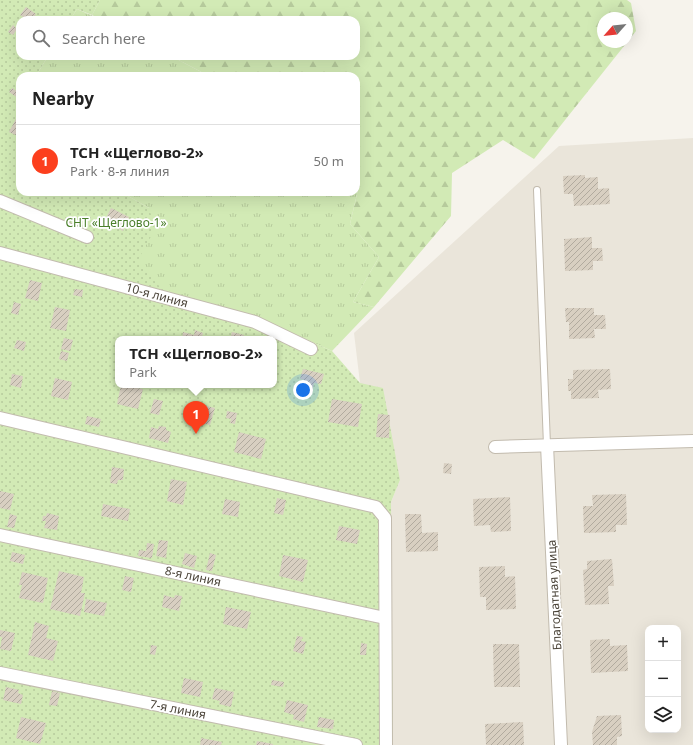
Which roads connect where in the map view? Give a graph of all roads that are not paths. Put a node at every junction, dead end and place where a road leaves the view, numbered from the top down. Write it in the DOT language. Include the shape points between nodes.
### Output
graph roads {
  1 [pos="537,190"];
  2 [pos="0,200"];
  3 [pos="87,237"];
  4 [pos="0,253"];
  5 [pos="311,349"];
  6 [pos="0,418"];
  7 [pos="693,441"];
  8 [pos="547,445"];
  9 [pos="495,447"];
  10 [pos="0,535"];
  11 [pos="385,618"];
  12 [pos="0,673"];
  13 [pos="356,745"];
  14 [pos="386,745"];
  15 [pos="560,745"];
  1 -- 8 [label="lane"];
  2 -- 3 [label="street"];
  4 -- 5 [label="street, 10-я линия" via="255,322"];
  6 -- 11 [label="street" via="376,507 385,518"];
  7 -- 8 [label="street"];
  8 -- 9 [label="street"];
  8 -- 15 [label="street, Благодатная улица"];
  10 -- 11 [label="street, 8-я линия"];
  11 -- 14 [label="street"];
  12 -- 13 [label="street, 7-я линия"];
}
